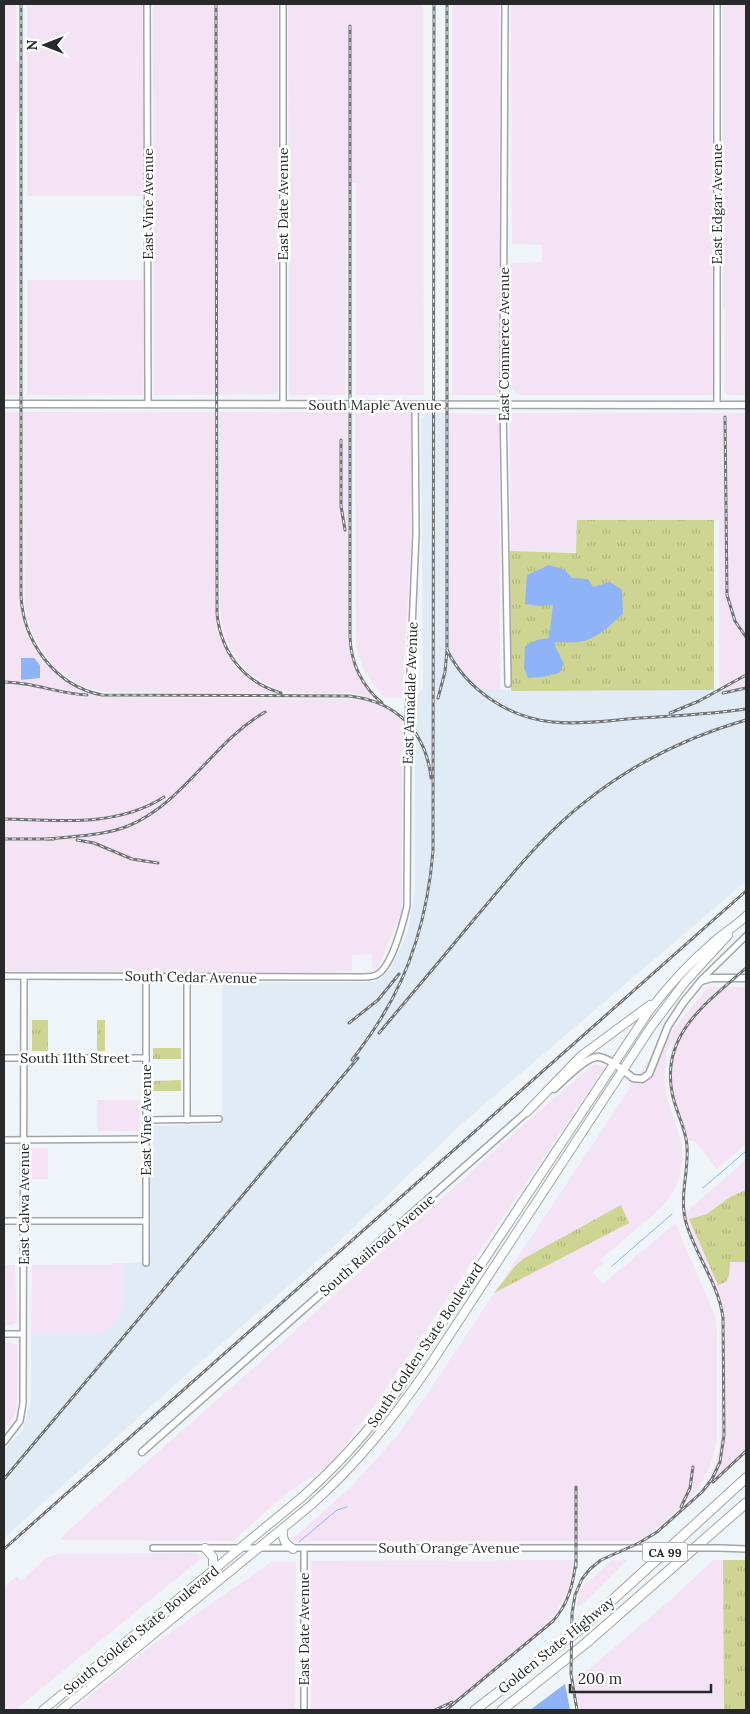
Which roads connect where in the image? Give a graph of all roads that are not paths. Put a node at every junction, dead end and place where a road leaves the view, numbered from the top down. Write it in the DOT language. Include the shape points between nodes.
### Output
graph roads {
  1 [pos="148,4"];
  2 [pos="283,4"];
  3 [pos="505,4"];
  4 [pos="717,4"];
  5 [pos="4,404"];
  6 [pos="148,404"];
  7 [pos="283,404"];
  8 [pos="416,405"];
  9 [pos="503,405"];
  10 [pos="717,405"];
  11 [pos="746,405"];
  12 [pos="508,684"];
  13 [pos="744,918"];
  14 [pos="746,936"];
  15 [pos="378,974"];
  16 [pos="4,976"];
  17 [pos="24,977"];
  18 [pos="146,977"];
  19 [pos="187,978"];
  20 [pos="746,978"];
  21 [pos="701,981"];
  22 [pos="659,998"];
  23 [pos="4,1058"];
  24 [pos="24,1058"];
  25 [pos="146,1058"];
  26 [pos="618,1067"];
  27 [pos="527,1112"];
  28 [pos="219,1119"];
  29 [pos="146,1120"];
  30 [pos="187,1120"];
  31 [pos="146,1139"];
  32 [pos="4,1140"];
  33 [pos="24,1140"];
  34 [pos="4,1221"];
  35 [pos="24,1221"];
  36 [pos="146,1221"];
  37 [pos="146,1263"];
  38 [pos="4,1334"];
  39 [pos="23,1334"];
  40 [pos="4,1442"];
  41 [pos="142,1452"];
  42 [pos="746,1478"];
  43 [pos="746,1503"];
  44 [pos="283,1528"];
  45 [pos="153,1548"];
  46 [pos="205,1548"];
  47 [pos="240,1549"];
  48 [pos="257,1549"];
  49 [pos="293,1549"];
  50 [pos="304,1549"];
  51 [pos="746,1549"];
  52 [pos="213,1570"];
  53 [pos="43,1710"];
  54 [pos="61,1710"];
  55 [pos="304,1710"];
  56 [pos="475,1710"];
  57 [pos="502,1710"];
  1 -- 6 [label="street, East Vine Avenue"];
  2 -- 7 [label="street, East Date Avenue"];
  3 -- 9 [label="street, East Commerce Avenue"];
  4 -- 10 [label="street, East Edgar Avenue"];
  5 -- 6 [label="street, South Maple Avenue"];
  6 -- 7 [label="street, South Maple Avenue"];
  7 -- 8 [label="street, South Maple Avenue"];
  8 -- 9 [label="street, South Maple Avenue"];
  8 -- 15 [label="street, East Annadale Avenue" via="407,906 388,962"];
  9 -- 10 [label="street, South Maple Avenue"];
  9 -- 12 [label="street, East Commerce Avenue"];
  10 -- 11 [label="street, South Maple Avenue"];
  13 -- 22 [label="main road, South Golden State Boulevard" via="716,939"];
  13 -- 26 [label="main road, South Golden State Boulevard" via="675,994"];
  14 -- 21 [label="street"];
  15 -- 19 [label="street, South Cedar Avenue" via="363,977"];
  16 -- 17 [label="street, South Cedar Avenue"];
  17 -- 18 [label="street, South Cedar Avenue"];
  17 -- 24 [label="street, East Calwa Avenue"];
  18 -- 19 [label="street, South Cedar Avenue"];
  18 -- 25 [label="street, East Vine Avenue"];
  19 -- 30 [label="street"];
  20 -- 21 [label="street"];
  21 -- 26 [label="street" via="668,1026 649,1074 639,1080"];
  22 -- 26 [label="main road, South Golden State Boulevard" via="640,1024"];
  22 -- 27 [label="main road" via="587,1052"];
  23 -- 24 [label="street, South 11th Street"];
  24 -- 25 [label="street, South 11th Street"];
  24 -- 33 [label="street, East Calwa Avenue"];
  25 -- 29 [label="street, East Vine Avenue"];
  26 -- 27 [label="street, South Railroad Avenue" via="600,1057 590,1058"];
  26 -- 44 [label="main road, South Golden State Boulevard" via="428,1368 390,1422 340,1478"];
  26 -- 47 [label="main road, South Golden State Boulevard" via="381,1414 329,1473"];
  27 -- 41 [label="street, South Railroad Avenue"];
  28 -- 30 [label="street"];
  29 -- 30 [label="street"];
  29 -- 31 [label="street, East Vine Avenue"];
  31 -- 33 [label="street"];
  31 -- 36 [label="street, East Vine Avenue"];
  32 -- 33 [label="street"];
  33 -- 35 [label="street, East Calwa Avenue"];
  34 -- 35 [label="street"];
  35 -- 36 [label="street"];
  35 -- 39 [label="street, East Calwa Avenue"];
  36 -- 37 [label="street, East Vine Avenue"];
  38 -- 39 [label="street"];
  39 -- 40 [label="street, East Calwa Avenue" via="22,1413"];
  42 -- 56 [label="highway, Golden State Highway / CA 99" via="583,1627"];
  43 -- 57 [label="highway, Golden State Highway / CA 99" via="586,1643"];
  44 -- 48 [label="main road, South Golden State Boulevard"];
  44 -- 49 [label="main road" via="284,1542"];
  45 -- 46 [label="street, South Orange Avenue"];
  46 -- 47 [label="street, South Orange Avenue"];
  46 -- 52 [label="main road" via="213,1556"];
  47 -- 48 [label="street, South Orange Avenue"];
  47 -- 52 [label="main road, South Golden State Boulevard"];
  48 -- 49 [label="street, South Orange Avenue"];
  48 -- 54 [label="main road, South Golden State Boulevard"];
  49 -- 50 [label="street, South Orange Avenue"];
  50 -- 51 [label="street, South Orange Avenue, bridge"];
  50 -- 55 [label="street, East Date Avenue"];
  52 -- 53 [label="main road, South Golden State Boulevard"];
}
